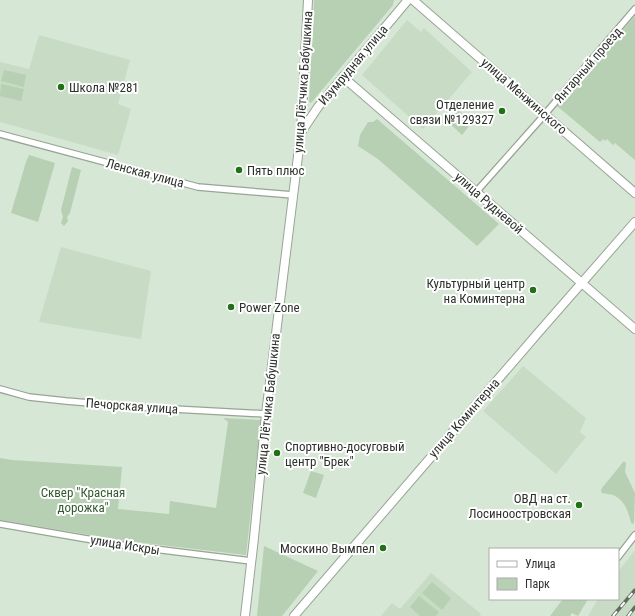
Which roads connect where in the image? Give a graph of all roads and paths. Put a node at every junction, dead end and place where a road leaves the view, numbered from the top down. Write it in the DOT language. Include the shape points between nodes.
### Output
graph roads {
  1 [pos="308,0"];
  2 [pos="408,0"];
  3 [pos="413,0"];
  4 [pos="635,10"];
  5 [pos="343,77"];
  6 [pos="545,114"];
  7 [pos="301,132"];
  8 [pos="0,134"];
  9 [pos="476,192"];
  10 [pos="635,193"];
  11 [pos="293,195"];
  12 [pos="635,222"];
  13 [pos="582,283"];
  14 [pos="635,329"];
  15 [pos="0,389"];
  16 [pos="266,414"];
  17 [pos="0,524"];
  18 [pos="635,535"];
  19 [pos="619,556"];
  20 [pos="251,562"];
  21 [pos="245,616"];
  22 [pos="294,616"];
  1 -- 7 [label="street, улица Лётчика Бабушкина"];
  2 -- 5 [label="street, Изумрудная улица"];
  3 -- 6 [label="street, улица Менжинского"];
  4 -- 6 [label="street, Янтарный проезд"];
  5 -- 7 [label="street, Изумрудная улица"];
  5 -- 9 [label="street, улица Рудневой"];
  6 -- 9 [label="street, Янтарный проезд"];
  6 -- 10 [label="street, улица Менжинского"];
  7 -- 11 [label="street, улица Лётчика Бабушкина"];
  8 -- 11 [label="street, Ленская улица" via="198,187"];
  9 -- 13 [label="street, улица Рудневой"];
  11 -- 16 [label="street, улица Лётчика Бабушкина"];
  12 -- 13 [label="street, улица Коминтерна"];
  13 -- 14 [label="street, улица Рудневой"];
  13 -- 22 [label="street, улица Коминтерна"];
  15 -- 16 [label="street, Печорская улица" via="30,397 51,399"];
  16 -- 20 [label="street, улица Лётчика Бабушкина"];
  17 -- 20 [label="street, улица Искры" via="122,545"];
  18 -- 19 [label="street"];
  20 -- 21 [label="street, улица Лётчика Бабушкина"];
}
